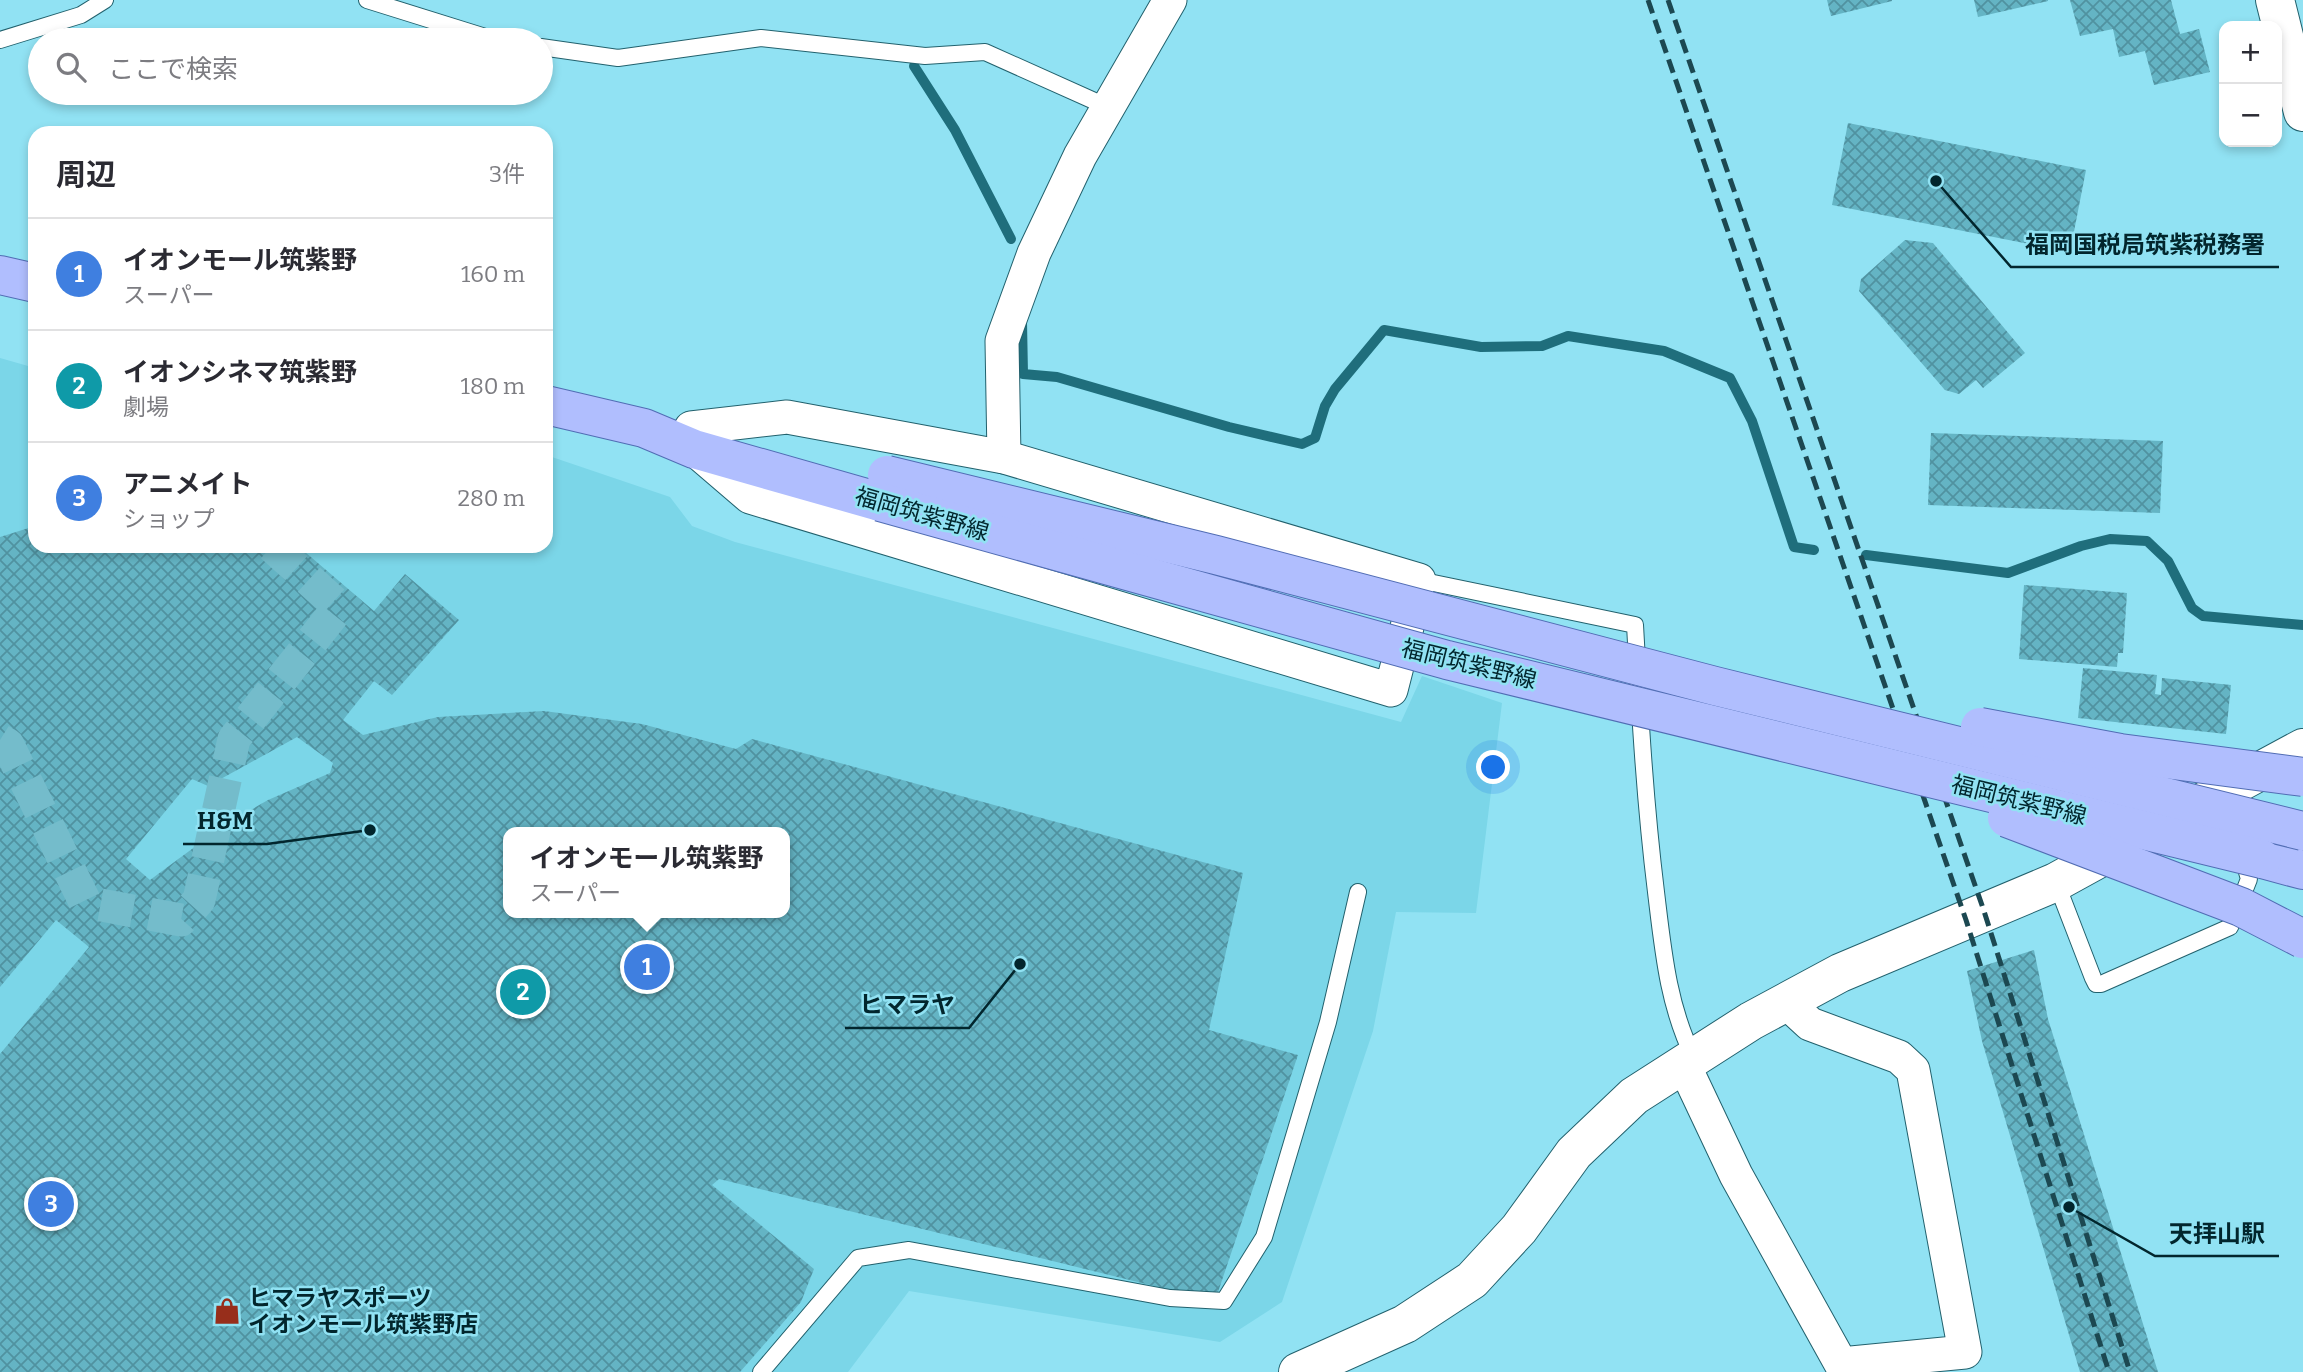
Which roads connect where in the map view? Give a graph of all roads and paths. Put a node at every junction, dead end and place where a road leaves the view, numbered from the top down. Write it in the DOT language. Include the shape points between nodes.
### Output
graph roads {
  1 [pos="105,0"];
  2 [pos="367,0"];
  3 [pos="1170,0"];
  4 [pos="2275,0"];
  5 [pos="39,28"];
  6 [pos="457,28"];
  7 [pos="28,31"];
  8 [pos="0,40"];
  9 [pos="553,49"];
  10 [pos="1110,108"];
  11 [pos="2303,111"];
  12 [pos="0,275"];
  13 [pos="28,281"];
  14 [pos="553,407"];
  15 [pos="692,438"];
  16 [pos="1004,457"];
  17 [pos="884,489"];
  18 [pos="1419,580"];
  19 [pos="1715,686"];
  20 [pos="2303,748"];
  21 [pos="1862,762"];
  22 [pos="2303,778"];
  23 [pos="2217,821"];
  24 [pos="2303,831"];
  25 [pos="2303,870"];
  26 [pos="2056,882"];
  27 [pos="1358,892"];
  28 [pos="2303,939"];
  29 [pos="1786,1002"];
  30 [pos="1689,1062"];
  31 [pos="1309,1371"];
  32 [pos="761,1372"];
  1 -- 5 [label="lane" via="81,15"];
  2 -- 6 [label="lane"];
  3 -- 10 [label="street"];
  4 -- 11 [label="street"];
  7 -- 8 [label="lane"];
  9 -- 10 [label="lane" via="618,58 761,38 925,55 985,52"];
  10 -- 16 [label="street" via="1068,180 1034,253 1002,341"];
  12 -- 13 [label="main road"];
  14 -- 15 [label="main road, 福岡筑紫野線"];
  15 -- 16 [label="street" via="787,417"];
  15 -- 17 [label="main road, 福岡筑紫野線"];
  15 -- 18 [label="street" via="750,497 1391,690"];
  16 -- 18 [label="street"];
  17 -- 19 [label="main road, 福岡筑紫野線, bridge" via="1216,555"];
  17 -- 21 [label="main road, 福岡筑紫野線, bridge" via="1447,660"];
  18 -- 30 [label="lane" via="1635,625 1644,795 1665,967"];
  19 -- 22 [label="main road, bridge"];
  19 -- 24 [label="main road, 福岡筑紫野線, bridge"];
  20 -- 23 [label="street"];
  21 -- 25 [label="main road, 福岡筑紫野線, bridge"];
  21 -- 28 [label="main road, bridge" via="2241,907"];
  23 -- 26 [label="street"];
  23 -- 26 [label="lane" via="2246,863 2249,879 2230,928 2102,984 2093,978"];
  26 -- 29 [label="street" via="1840,973"];
  27 -- 32 [label="lane" via="1328,1022 1264,1237 1224,1301 1170,1298 909,1250 858,1258"];
  29 -- 30 [label="street"];
  29 -- 30 [label="street" via="1810,1024 1899,1057 1913,1070 1965,1352 1841,1364 1736,1175"];
  30 -- 31 [label="street" via="1634,1096 1574,1153 1519,1229 1472,1280 1405,1324"];
}
